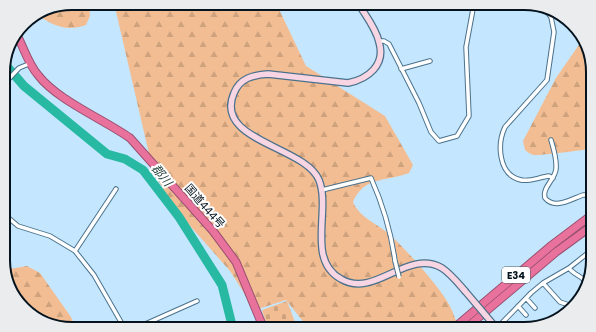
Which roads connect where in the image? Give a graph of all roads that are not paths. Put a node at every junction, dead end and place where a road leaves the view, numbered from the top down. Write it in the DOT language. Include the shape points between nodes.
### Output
graph roads {
  1 [pos="362,10"];
  2 [pos="473,10"];
  3 [pos="550,16"];
  4 [pos="19,39"];
  5 [pos="379,42"];
  6 [pos="430,61"];
  7 [pos="31,63"];
  8 [pos="401,69"];
  9 [pos="10,78"];
  10 [pos="551,140"];
  11 [pos="553,178"];
  12 [pos="116,189"];
  13 [pos="322,190"];
  14 [pos="586,196"];
  15 [pos="586,218"];
  16 [pos="10,219"];
  17 [pos="586,230"];
  18 [pos="75,251"];
  19 [pos="586,255"];
  20 [pos="569,268"];
  21 [pos="399,277"];
  22 [pos="584,278"];
  23 [pos="543,283"];
  24 [pos="526,298"];
  25 [pos="197,301"];
  26 [pos="567,304"];
  27 [pos="518,306"];
  28 [pos="535,308"];
  29 [pos="526,315"];
  30 [pos="121,322"];
  31 [pos="150,322"];
  32 [pos="261,322"];
  33 [pos="461,322"];
  34 [pos="473,322"];
  35 [pos="492,322"];
  36 [pos="501,322"];
  1 -- 5 [label="street"];
  2 -- 8 [label="street" via="466,47 469,116 457,136 439,141 431,132"];
  3 -- 11 [label="street" via="554,32 547,80 505,126 502,132 501,156 506,169 515,177 528,180 549,176"];
  4 -- 7 [label="highway, 国道444号"];
  5 -- 8 [label="street" via="389,44"];
  5 -- 13 [label="street" via="380,58 376,68 360,81 348,83 262,74 247,77 238,84 234,94 231,103 236,123 244,131 303,161 314,171"];
  6 -- 8 [label="street"];
  7 -- 9 [label="street" via="19,68"];
  7 -- 32 [label="highway, 国道444号" via="38,76 58,95 130,138 213,231 236,262"];
  10 -- 11 [label="street" via="556,163"];
  11 -- 14 [label="street" via="544,194 551,204 583,195"];
  12 -- 18 [label="street"];
  13 -- 21 [label="street, bridge" via="371,178 383,204 392,234"];
  13 -- 35 [label="street, bridge" via="323,253 333,273 341,280 365,283 409,265 431,264 449,273"];
  15 -- 33 [label="highway, E34"];
  16 -- 18 [label="street" via="18,226 50,236"];
  17 -- 34 [label="highway, E34"];
  18 -- 30 [label="street" via="94,275"];
  19 -- 20 [label="street"];
  20 -- 22 [label="street" via="571,272"];
  20 -- 23 [label="street"];
  23 -- 24 [label="street"];
  23 -- 26 [label="street" via="560,302"];
  24 -- 27 [label="street"];
  24 -- 28 [label="street"];
  25 -- 31 [label="street"];
  27 -- 29 [label="street"];
  27 -- 36 [label="street"];
}
